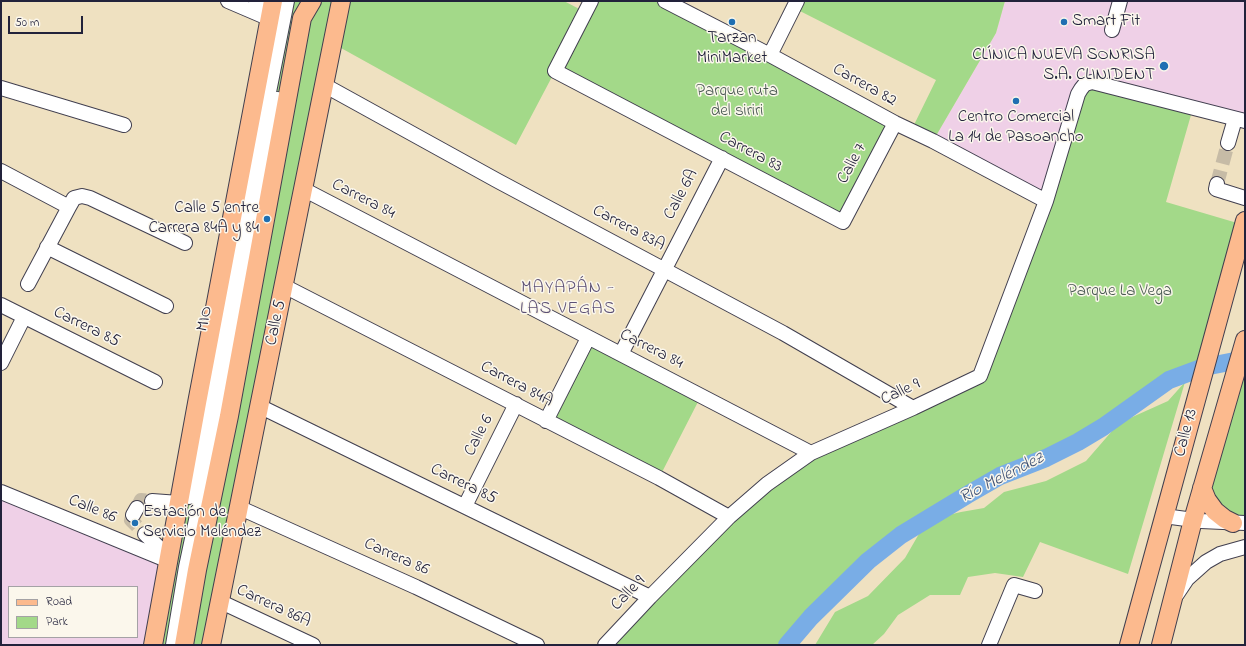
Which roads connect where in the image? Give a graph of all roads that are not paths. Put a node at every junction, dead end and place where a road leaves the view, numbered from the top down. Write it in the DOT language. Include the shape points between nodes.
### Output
graph roads {
  1 [pos="228,1"];
  2 [pos="296,1"];
  3 [pos="312,1"];
  4 [pos="341,1"];
  5 [pos="591,1"];
  6 [pos="665,1"];
  7 [pos="797,1"];
  8 [pos="1120,1"];
  9 [pos="279,11"];
  10 [pos="1112,30"];
  11 [pos="770,55"];
  12 [pos="324,85"];
  13 [pos="1,88"];
  14 [pos="1240,120"];
  15 [pos="895,123"];
  16 [pos="124,125"];
  17 [pos="1228,143"];
  18 [pos="722,158"];
  19 [pos="1,172"];
  20 [pos="1217,184"];
  21 [pos="303,189"];
  22 [pos="1245,198"];
  23 [pos="1046,201"];
  24 [pos="69,207"];
  25 [pos="1245,221"];
  26 [pos="843,222"];
  27 [pos="185,243"];
  28 [pos="47,247"];
  29 [pos="664,269"];
  30 [pos="28,284"];
  31 [pos="284,286"];
  32 [pos="1,305"];
  33 [pos="166,306"];
  34 [pos="24,317"];
  35 [pos="588,338"];
  36 [pos="1245,340"];
  37 [pos="621,354"];
  38 [pos="1,363"];
  39 [pos="155,382"];
  40 [pos="516,404"];
  41 [pos="259,406"];
  42 [pos="913,408"];
  43 [pos="546,421"];
  44 [pos="811,453"];
  45 [pos="1202,488"];
  46 [pos="1,492"];
  47 [pos="152,501"];
  48 [pos="179,503"];
  49 [pos="465,506"];
  50 [pos="238,507"];
  51 [pos="1164,516"];
  52 [pos="729,517"];
  53 [pos="1193,520"];
  54 [pos="1239,523"];
  55 [pos="145,534"];
  56 [pos="1245,547"];
  57 [pos="169,559"];
  58 [pos="1035,591"];
  59 [pos="650,597"];
  60 [pos="1173,600"];
  61 [pos="219,602"];
  62 [pos="153,645"];
  63 [pos="162,645"];
  64 [pos="173,645"];
  65 [pos="184,645"];
  66 [pos="211,645"];
  67 [pos="313,645"];
  68 [pos="537,645"];
  69 [pos="605,645"];
  70 [pos="989,645"];
  71 [pos="1129,645"];
  72 [pos="1161,645"];
  1 -- 9 [label="street"];
  2 -- 9 [label="street, MIO"];
  3 -- 9 [label="main road"];
  4 -- 12 [label="main road, Calle 5"];
  5 -- 18 [label="street, Carrera 83" via="555,71"];
  6 -- 11 [label="street, Carrera 82"];
  7 -- 11 [label="street"];
  8 -- 10 [label="street"];
  9 -- 48 [label="main road"];
  9 -- 63 [label="street, MIO"];
  9 -- 64 [label="street, MIO" via="220,412 186,567"];
  9 -- 65 [label="main road" via="229,416 198,562"];
  11 -- 15 [label="street, Carrera 82"];
  12 -- 21 [label="main road, Calle 5"];
  12 -- 29 [label="street, Carrera 83A"];
  13 -- 16 [label="street"];
  14 -- 17 [label="street"];
  14 -- 23 [label="street, Calle 9" via="1092,82 1085,84 1078,94"];
  15 -- 23 [label="street, Carrera 82"];
  15 -- 26 [label="street, Calle 7"];
  18 -- 26 [label="street, Carrera 83"];
  18 -- 29 [label="street, Calle 6A"];
  19 -- 24 [label="street"];
  20 -- 22 [label="street" via="1216,189"];
  21 -- 31 [label="main road, Calle 5"];
  21 -- 35 [label="street, Carrera 84"];
  23 -- 42 [label="street, Calle 9" via="980,376"];
  24 -- 27 [label="street" via="74,198 90,198"];
  24 -- 28 [label="street"];
  25 -- 51 [label="main road, Calle 13"];
  28 -- 30 [label="street"];
  28 -- 33 [label="street"];
  29 -- 37 [label="street, Calle 6A"];
  29 -- 42 [label="street, Carrera 83A"];
  31 -- 40 [label="street, Carrera 84A"];
  31 -- 41 [label="main road, Calle 5"];
  32 -- 34 [label="street, Carrera 85"];
  34 -- 38 [label="street"];
  34 -- 39 [label="street, Carrera 85"];
  35 -- 37 [label="street, Carrera 84"];
  35 -- 43 [label="street"];
  36 -- 45 [label="main road, Calle 13"];
  37 -- 44 [label="street, Carrera 84"];
  40 -- 43 [label="street, Carrera 84A"];
  40 -- 49 [label="street, Calle 6"];
  41 -- 49 [label="street, Carrera 85"];
  41 -- 50 [label="main road, Calle 5"];
  42 -- 44 [label="street, Calle 9"];
  43 -- 52 [label="street, Carrera 84A" via="659,478"];
  44 -- 52 [label="street, Calle 9" via="767,484"];
  45 -- 53 [label="main road, Calle 13"];
  45 -- 54 [label="main road" via="1215,510 1225,519"];
  46 -- 57 [label="street, Calle 86"];
  47 -- 48 [label="street"];
  48 -- 57 [label="main road"];
  49 -- 59 [label="street, Carrera 85"];
  50 -- 61 [label="main road, Calle 5"];
  50 -- 68 [label="street, Carrera 86"];
  51 -- 53 [label="street"];
  51 -- 71 [label="main road, Calle 13"];
  52 -- 59 [label="street, Calle 9"];
  53 -- 54 [label="street"];
  53 -- 60 [label="main road, Calle 13"];
  55 -- 57 [label="street"];
  56 -- 60 [label="street" via="1220,554 1202,565 1187,579"];
  57 -- 62 [label="main road"];
  58 -- 70 [label="street" via="1014,585"];
  59 -- 69 [label="street, Calle 9"];
  60 -- 72 [label="main road, Calle 13"];
  61 -- 66 [label="main road, Calle 5"];
  61 -- 67 [label="street, Carrera 86A"];
}
